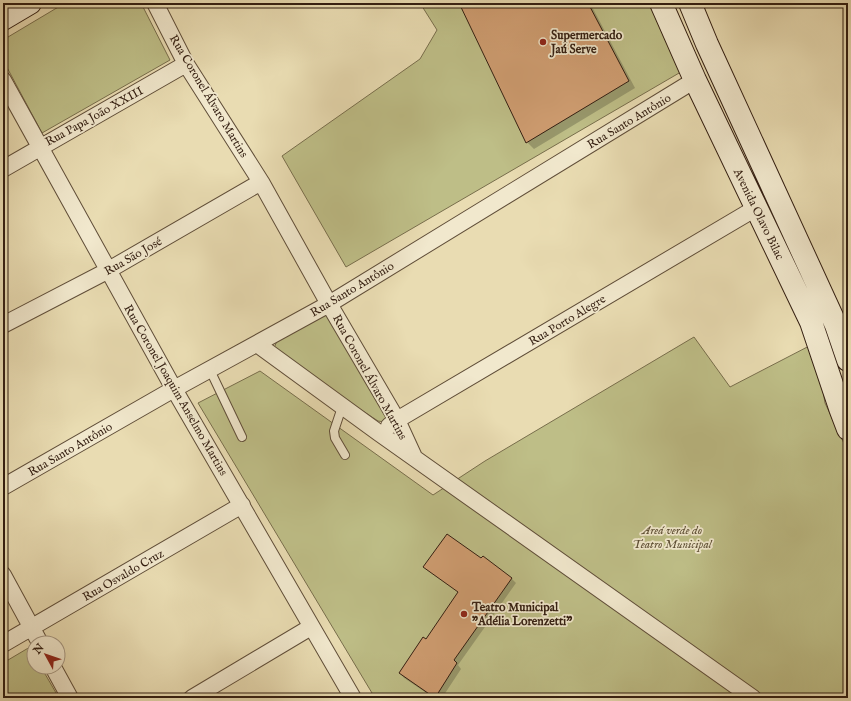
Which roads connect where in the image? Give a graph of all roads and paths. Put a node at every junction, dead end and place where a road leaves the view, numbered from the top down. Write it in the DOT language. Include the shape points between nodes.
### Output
graph roads {
  1 [pos="30,3"];
  2 [pos="155,3"];
  3 [pos="661,3"];
  4 [pos="690,3"];
  5 [pos="3,19"];
  6 [pos="186,64"];
  7 [pos="3,80"];
  8 [pos="695,80"];
  9 [pos="39,147"];
  10 [pos="3,169"];
  11 [pos="261,182"];
  12 [pos="756,208"];
  13 [pos="107,270"];
  14 [pos="329,304"];
  15 [pos="3,325"];
  16 [pos="842,325"];
  17 [pos="257,344"];
  18 [pos="848,360"];
  19 [pos="210,370"];
  20 [pos="174,389"];
  21 [pos="342,407"];
  22 [pos="397,420"];
  23 [pos="848,429"];
  24 [pos="379,433"];
  25 [pos="242,437"];
  26 [pos="345,455"];
  27 [pos="415,458"];
  28 [pos="3,487"];
  29 [pos="242,506"];
  30 [pos="3,575"];
  31 [pos="311,627"];
  32 [pos="32,628"];
  33 [pos="36,635"];
  34 [pos="3,644"];
  35 [pos="57,675"];
  36 [pos="70,698"];
  37 [pos="192,698"];
  38 [pos="353,698"];
  39 [pos="753,698"];
  1 -- 5 [label="main road"];
  2 -- 6 [label="street, Rua Coronel Álvaro Martins"];
  3 -- 8 [label="main road, Avenida Olavo Bilac"];
  4 -- 16 [label="main road, Avenida Olavo Bilac" via="707,44"];
  6 -- 9 [label="street, Rua Papa João XXIII"];
  6 -- 11 [label="street, Rua Coronel Álvaro Martins"];
  7 -- 9 [label="street, Rua Coronel Joaquim Anselmo Martins"];
  8 -- 12 [label="main road, Avenida Olavo Bilac"];
  8 -- 14 [label="street, Rua Santo Antônio"];
  9 -- 10 [label="street, Rua Papa João XXIII"];
  9 -- 13 [label="street, Rua Coronel Joaquim Anselmo Martins"];
  11 -- 13 [label="street, Rua São José"];
  11 -- 14 [label="street, Rua Coronel Álvaro Martins"];
  12 -- 22 [label="street, Rua Porto Alegre"];
  12 -- 23 [label="main road, Avenida Olavo Bilac" via="811,322"];
  13 -- 15 [label="street, Rua São José"];
  13 -- 20 [label="street, Rua Coronel Joaquim Anselmo Martins"];
  14 -- 17 [label="street, Rua Santo Antônio"];
  14 -- 22 [label="street, Rua Coronel Álvaro Martins"];
  16 -- 18 [label="main road, Avenida Olavo Bilac"];
  17 -- 19 [label="street, Rua Santo Antônio"];
  17 -- 21 [label="street, Rua Coronel Álvaro Martins"];
  19 -- 20 [label="street, Rua Santo Antônio"];
  19 -- 25 [label="lane"];
  20 -- 28 [label="street, Rua Santo Antônio"];
  20 -- 29 [label="street, Rua Coronel Joaquim Anselmo Martins"];
  21 -- 24 [label="street, Rua Coronel Álvaro Martins"];
  21 -- 26 [label="lane" via="334,431 335,438"];
  22 -- 24 [label="street, Rua Porto Alegre"];
  22 -- 27 [label="street, Rua Coronel Álvaro Martins"];
  24 -- 27 [label="street, Rua Coronel Álvaro Martins"];
  27 -- 39 [label="street"];
  29 -- 31 [label="street, Rua Coronel Joaquim Anselmo Martins"];
  29 -- 32 [label="street, Rua Osvaldo Cruz"];
  30 -- 32 [label="street"];
  31 -- 37 [label="street"];
  31 -- 38 [label="street, Rua Coronel Joaquim Anselmo Martins"];
  32 -- 33 [label="street"];
  32 -- 34 [label="street, Rua Osvaldo Cruz"];
  35 -- 36 [label="street"];
}
